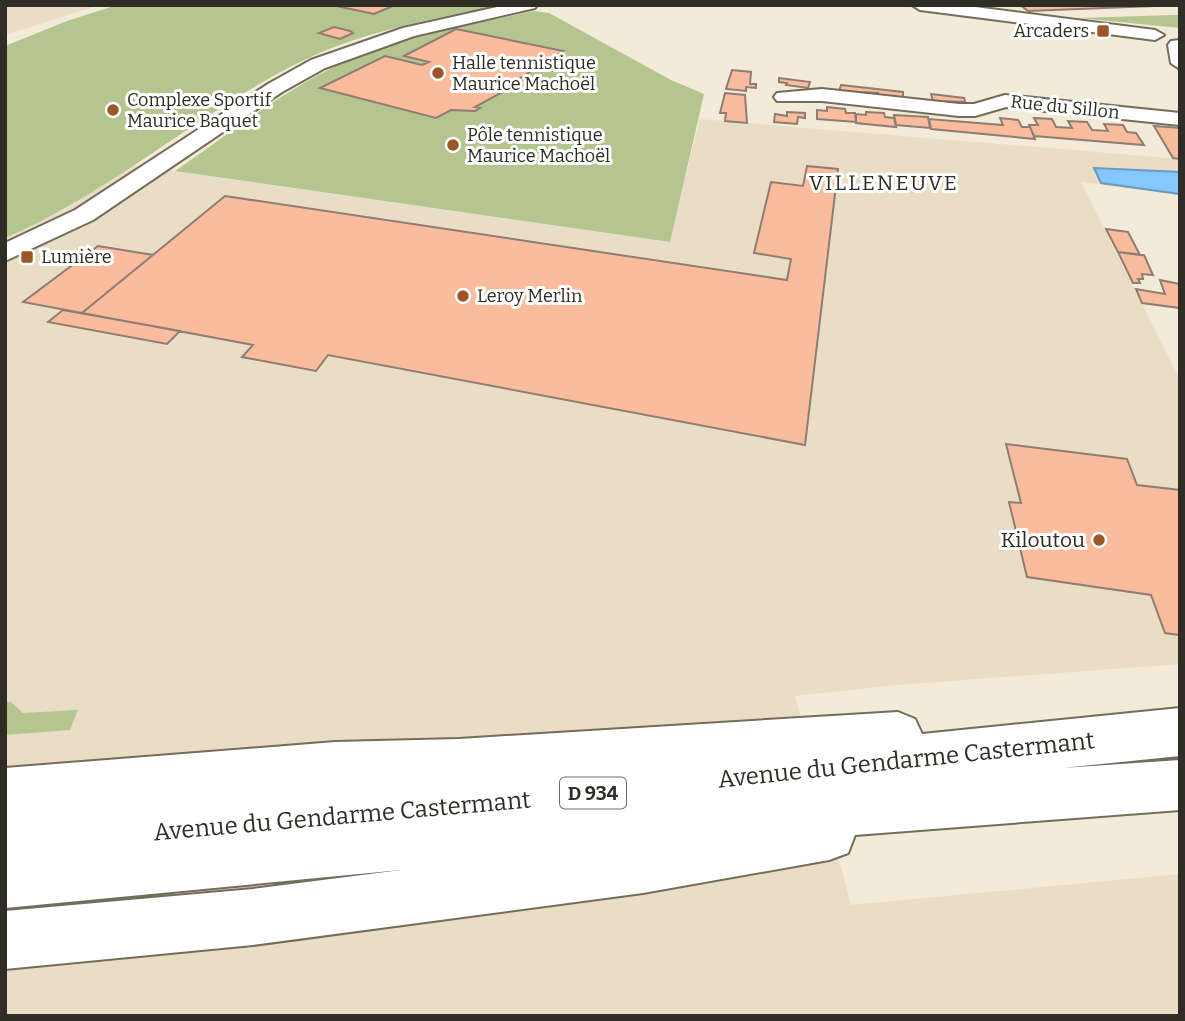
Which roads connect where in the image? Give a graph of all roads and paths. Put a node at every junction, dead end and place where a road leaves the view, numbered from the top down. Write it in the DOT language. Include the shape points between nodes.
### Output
graph roads {
  1 [pos="529,5"];
  2 [pos="920,5"];
  3 [pos="1179,47"];
  4 [pos="784,97"];
  5 [pos="1180,119"];
  6 [pos="5,253"];
  7 [pos="1180,718"];
  8 [pos="1180,732"];
  9 [pos="1180,785"];
  10 [pos="5,794"];
  11 [pos="1084,794"];
  12 [pos="1180,797"];
  13 [pos="1031,798"];
  14 [pos="5,845"];
  15 [pos="5,881"];
  16 [pos="5,940"];
  1 -- 6 [label="main road" via="409,32 318,64 84,215"];
  2 -- 3 [label="main road" via="1164,33"];
  4 -- 5 [label="main road, Rue du Sillon" via="822,95 959,110 1005,101"];
  7 -- 10 [label="main road" via="459,764 335,767"];
  8 -- 14 [label="main road, Avenue du Gendarme Castermant / D 934" via="436,809"];
  9 -- 11 [label="main road, Avenue du Gendarme Castermant / D 934"];
  11 -- 12 [label="main road"];
  11 -- 13 [label="main road, Avenue du Gendarme Castermant / D 934"];
  13 -- 15 [label="main road, Avenue du Gendarme Castermant / D 934" via="434,839"];
  13 -- 16 [label="main road" via="643,866 253,917"];
}
